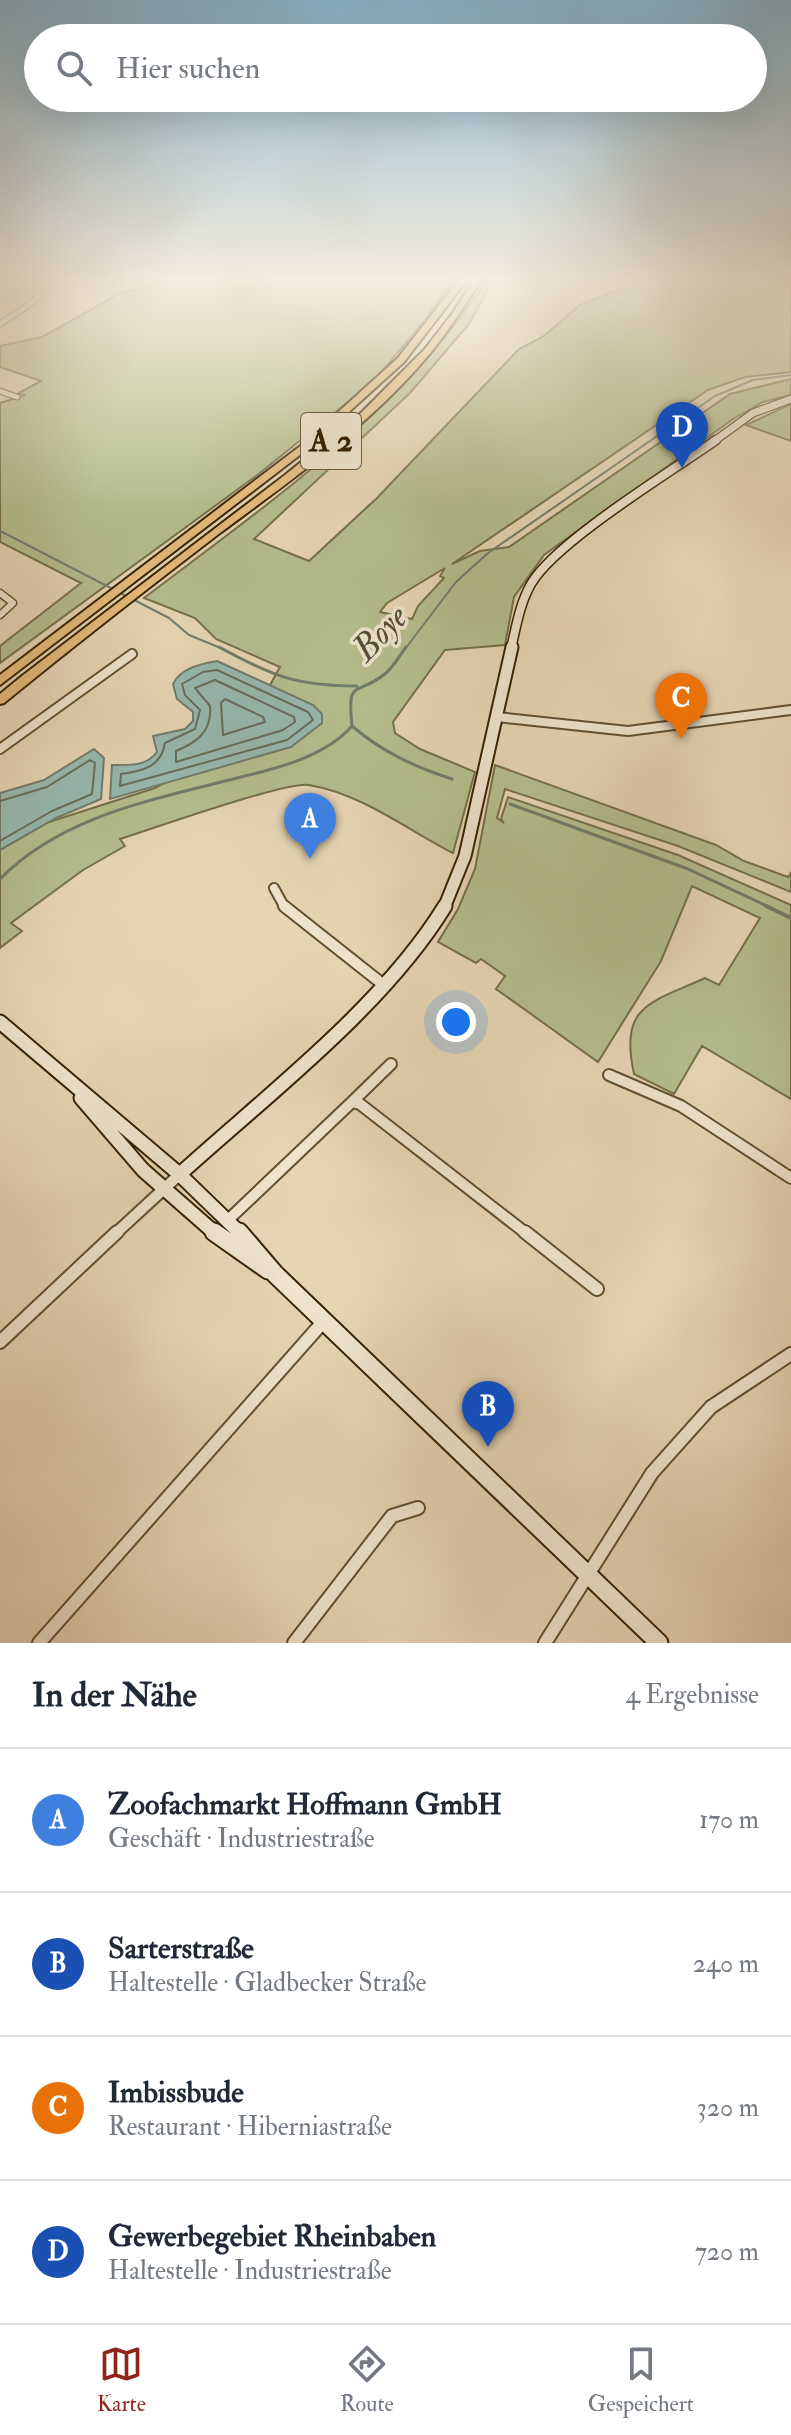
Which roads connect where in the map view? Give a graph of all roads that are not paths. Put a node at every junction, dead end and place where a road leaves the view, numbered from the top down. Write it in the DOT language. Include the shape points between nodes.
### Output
graph roads {
  1 [pos="407,353"];
  2 [pos="422,353"];
  3 [pos="0,391"];
  4 [pos="17,397"];
  5 [pos="791,399"];
  6 [pos="0,593"];
  7 [pos="0,615"];
  8 [pos="132,654"];
  9 [pos="0,681"];
  10 [pos="0,700"];
  11 [pos="791,710"];
  12 [pos="497,717"];
  13 [pos="0,749"];
  14 [pos="274,888"];
  15 [pos="385,986"];
  16 [pos="0,1022"];
  17 [pos="391,1064"];
  18 [pos="609,1075"];
  19 [pos="75,1089"];
  20 [pos="352,1102"];
  21 [pos="180,1174"];
  22 [pos="791,1178"];
  23 [pos="165,1188"];
  24 [pos="228,1220"];
  25 [pos="275,1274"];
  26 [pos="597,1289"];
  27 [pos="324,1321"];
  28 [pos="0,1342"];
  29 [pos="791,1354"];
  30 [pos="418,1508"];
  31 [pos="587,1575"];
  32 [pos="39,1643"];
  33 [pos="294,1643"];
  34 [pos="545,1643"];
  35 [pos="659,1643"];
  1 -- 9 [label="highway, A 2" via="272,474"];
  2 -- 10 [label="highway, A 2" via="370,408 286,478"];
  3 -- 4 [label="street"];
  5 -- 12 [label="street" via="753,413 562,550 532,582"];
  6 -- 7 [label="street" via="13,603"];
  8 -- 13 [label="street"];
  11 -- 12 [label="street" via="628,731"];
  12 -- 15 [label="street" via="459,873 428,934"];
  14 -- 15 [label="street" via="285,909"];
  15 -- 21 [label="street"];
  16 -- 19 [label="street"];
  17 -- 20 [label="street"];
  18 -- 22 [label="street" via="732,1136"];
  19 -- 21 [label="street"];
  19 -- 23 [label="street" via="104,1129"];
  20 -- 24 [label="street"];
  20 -- 26 [label="street"];
  21 -- 23 [label="street"];
  21 -- 24 [label="street"];
  23 -- 25 [label="street" via="227,1244"];
  23 -- 28 [label="street"];
  24 -- 25 [label="street"];
  25 -- 27 [label="street"];
  27 -- 31 [label="street"];
  27 -- 32 [label="street"];
  29 -- 31 [label="street" via="711,1407 652,1473"];
  30 -- 33 [label="street" via="392,1516"];
  31 -- 34 [label="street"];
  31 -- 35 [label="street"];
}
